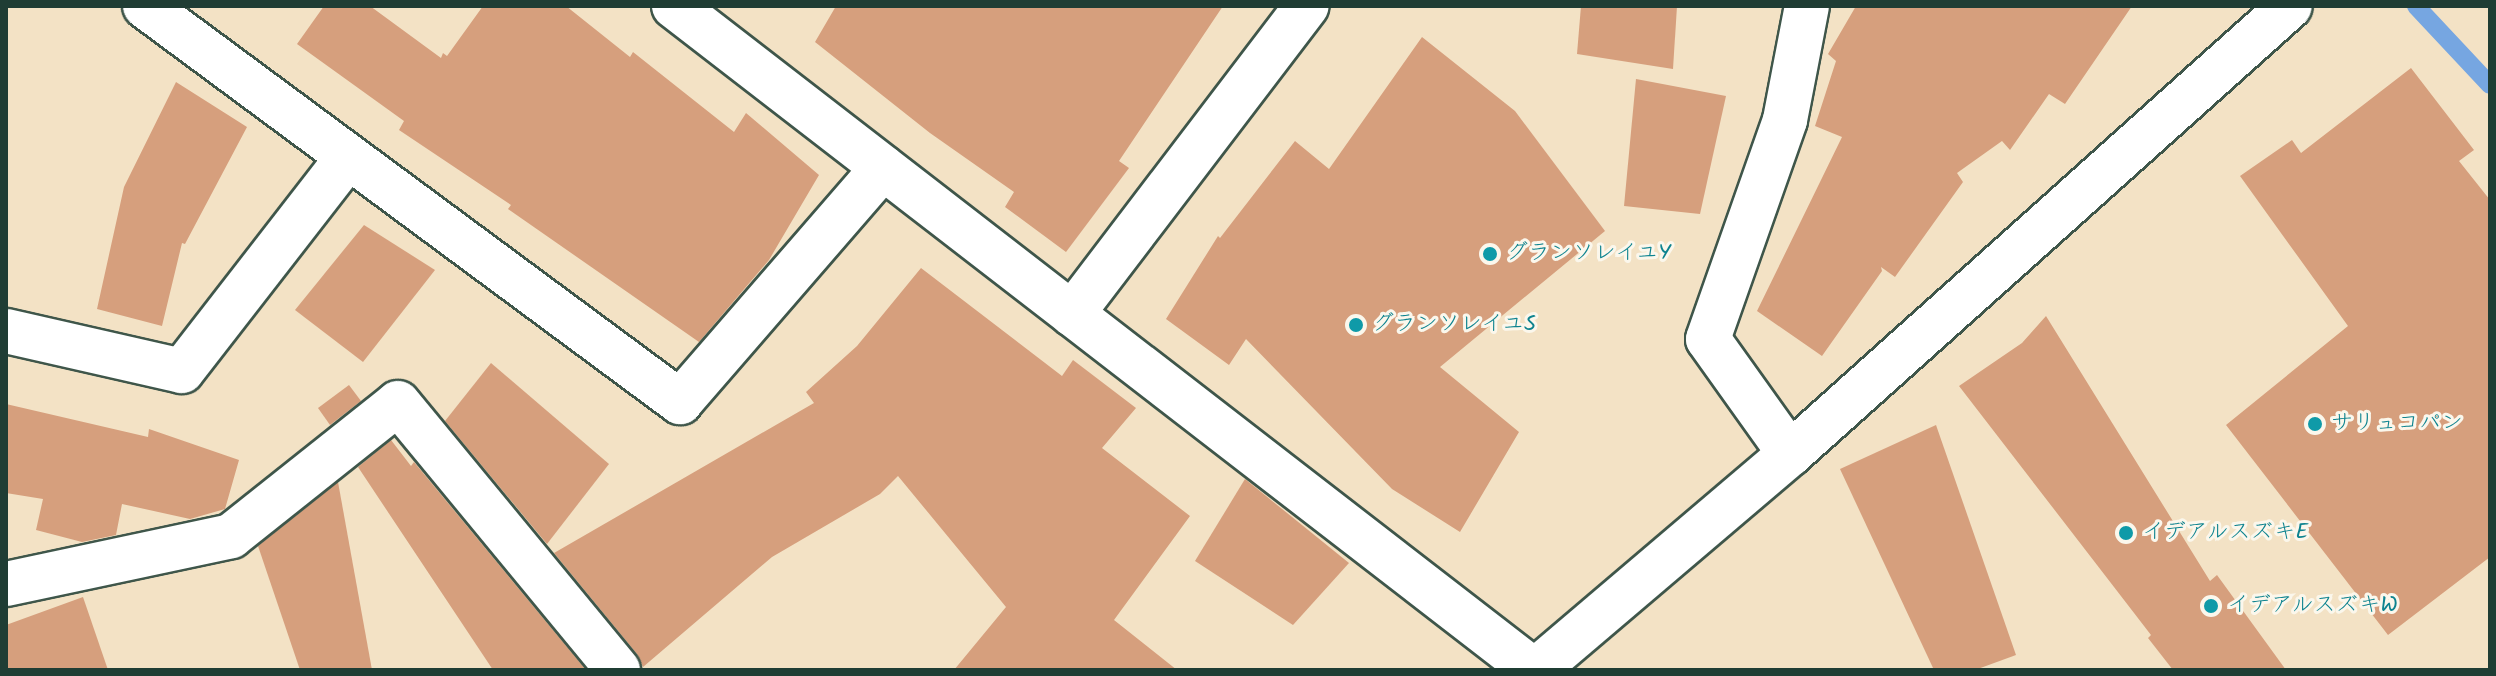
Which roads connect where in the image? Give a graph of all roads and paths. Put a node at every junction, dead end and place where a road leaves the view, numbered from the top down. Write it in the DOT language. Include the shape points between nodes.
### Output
graph roads {
  1 [pos="145,6"];
  2 [pos="674,6"];
  3 [pos="1307,6"];
  4 [pos="1807,6"];
  5 [pos="2290,6"];
  6 [pos="348,157"];
  7 [pos="883,168"];
  8 [pos="1072,314"];
  9 [pos="6,331"];
  10 [pos="1790,454"];
  11 [pos="6,584"];
  12 [pos="618,670"];
  13 [pos="1534,670"];
  1 -- 6 [label="street"];
  2 -- 7 [label="street"];
  3 -- 8 [label="street"];
  4 -- 10 [label="street" via="1785,120 1708,339"];
  5 -- 10 [label="street"];
  6 -- 7 [label="street" via="680,402"];
  6 -- 9 [label="street" via="182,371"];
  7 -- 8 [label="street"];
  8 -- 13 [label="street"];
  10 -- 13 [label="street"];
  11 -- 12 [label="street" via="231,536 398,403"];
}
